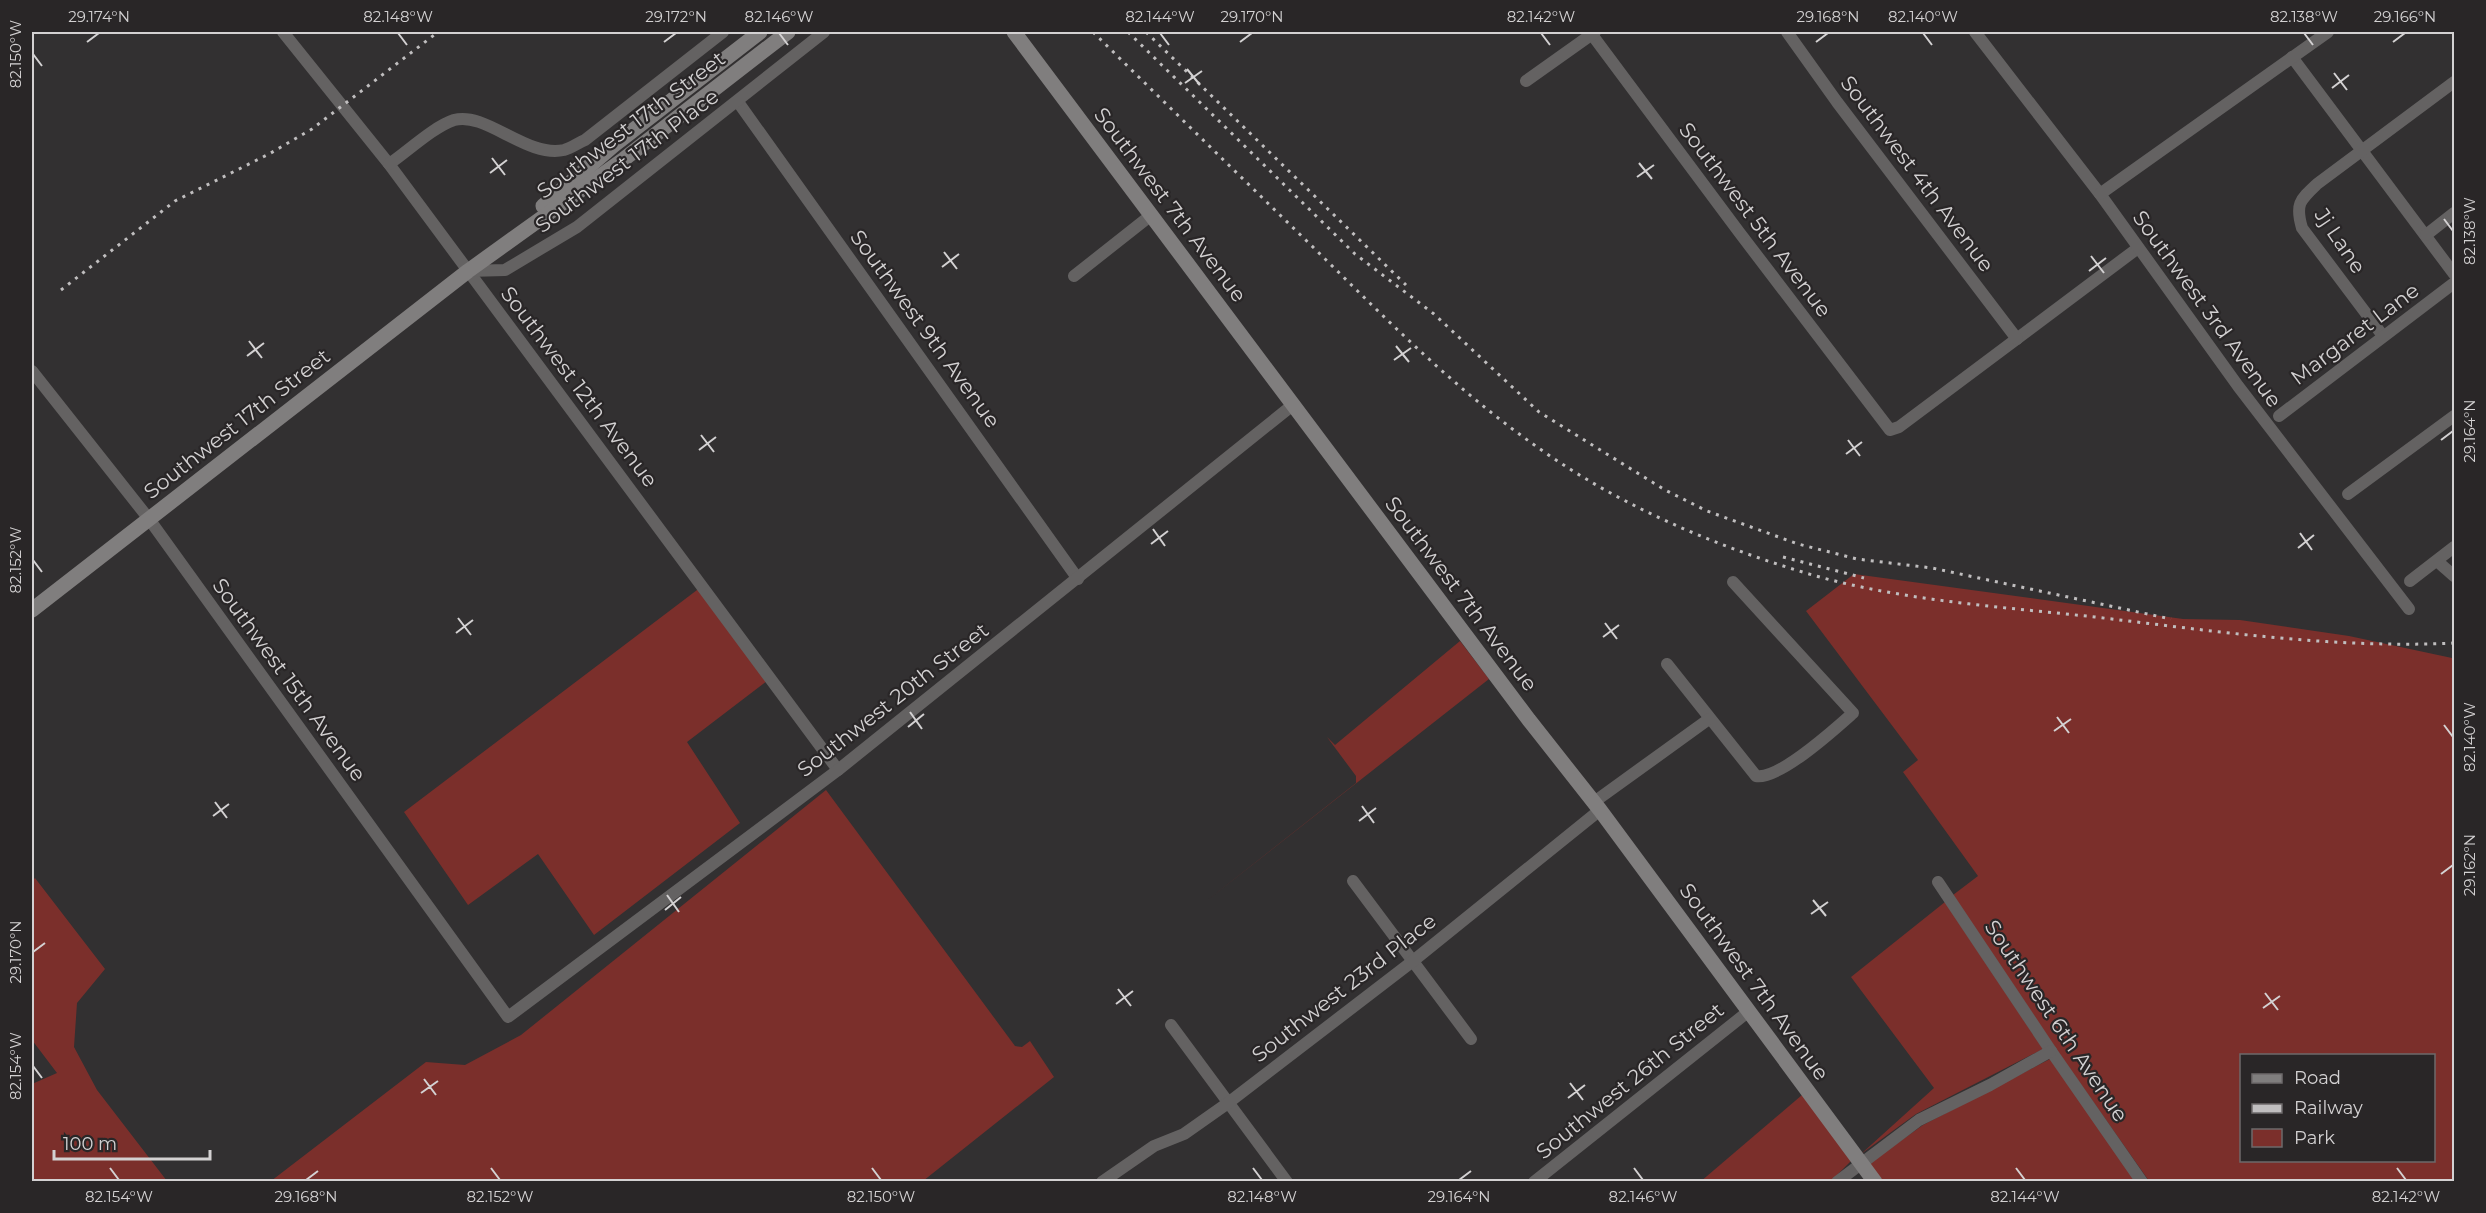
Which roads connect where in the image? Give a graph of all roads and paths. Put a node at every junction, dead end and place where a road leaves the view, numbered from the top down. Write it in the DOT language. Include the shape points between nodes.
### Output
graph roads {
  1 [pos="283,32"];
  2 [pos="723,32"];
  3 [pos="760,32"];
  4 [pos="788,32"];
  5 [pos="824,32"];
  6 [pos="1014,32"];
  7 [pos="1592,32"];
  8 [pos="1787,32"];
  9 [pos="1975,32"];
  10 [pos="2328,32"];
  11 [pos="2292,57"];
  12 [pos="1526,81"];
  13 [pos="2454,82"];
  14 [pos="738,102"];
  15 [pos="2362,152"];
  16 [pos="389,165"];
  17 [pos="2100,194"];
  18 [pos="2454,213"];
  19 [pos="1150,216"];
  20 [pos="2426,235"];
  21 [pos="2138,248"];
  22 [pos="468,271"];
  23 [pos="2454,274"];
  24 [pos="1074,276"];
  25 [pos="2454,283"];
  26 [pos="2383,336"];
  27 [pos="2017,339"];
  28 [pos="32,371"];
  29 [pos="1294,404"];
  30 [pos="2279,416"];
  31 [pos="2454,416"];
  32 [pos="2348,494"];
  33 [pos="149,519"];
  34 [pos="2454,547"];
  35 [pos="2437,561"];
  36 [pos="2454,576"];
  37 [pos="1078,579"];
  38 [pos="2410,581"];
  39 [pos="1733,582"];
  40 [pos="2409,609"];
  41 [pos="32,610"];
  42 [pos="1666,664"];
  43 [pos="1709,719"];
  44 [pos="838,770"];
  45 [pos="1597,806"];
  46 [pos="1353,881"];
  47 [pos="1938,882"];
  48 [pos="1413,961"];
  49 [pos="1749,1011"];
  50 [pos="508,1017"];
  51 [pos="1171,1025"];
  52 [pos="1471,1039"];
  53 [pos="2051,1052"];
  54 [pos="1228,1103"];
  55 [pos="1860,1162"];
  56 [pos="1102,1182"];
  57 [pos="1287,1182"];
  58 [pos="1534,1182"];
  59 [pos="1837,1182"];
  60 [pos="1875,1182"];
  61 [pos="2142,1182"];
  1 -- 16 [label="street, Southwest 12th Avenue"];
  2 -- 16 [label="street" via="585,140 565,150 542,151 475,121 455,120"];
  3 -- 22 [label="street, Southwest 17th Street" via="614,145"];
  4 -- 22 [label="street, Southwest 17th Street" via="624,159"];
  5 -- 14 [label="street, Southwest 17th Place"];
  6 -- 19 [label="street, Southwest 7th Avenue"];
  7 -- 12 [label="street"];
  7 -- 27 [label="street, Southwest 5th Avenue" via="1890,430"];
  8 -- 27 [label="street, Southwest 4th Avenue"];
  9 -- 17 [label="street, Southwest 3rd Avenue"];
  10 -- 11 [label="street"];
  11 -- 15 [label="street"];
  11 -- 17 [label="street"];
  13 -- 15 [label="street"];
  14 -- 22 [label="street, Southwest 17th Place" via="538,253 505,270"];
  14 -- 37 [label="street, Southwest 9th Avenue"];
  15 -- 20 [label="street"];
  15 -- 26 [label="street, Jj Lane" via="2317,184 2301,199 2297,212 2302,228"];
  16 -- 22 [label="street, Southwest 12th Avenue"];
  17 -- 21 [label="street, Southwest 3rd Avenue"];
  18 -- 20 [label="street"];
  19 -- 24 [label="street"];
  19 -- 29 [label="street, Southwest 7th Avenue"];
  20 -- 23 [label="street"];
  21 -- 27 [label="street"];
  21 -- 40 [label="street, Southwest 3rd Avenue"];
  22 -- 33 [label="street, Southwest 17th Street"];
  22 -- 44 [label="street, Southwest 12th Avenue"];
  25 -- 26 [label="street, Margaret Lane"];
  26 -- 30 [label="street, Margaret Lane"];
  28 -- 33 [label="street, Southwest 15th Avenue"];
  29 -- 37 [label="street, Southwest 20th Street"];
  29 -- 45 [label="street, Southwest 7th Avenue"];
  31 -- 32 [label="street"];
  33 -- 41 [label="street, Southwest 17th Street"];
  33 -- 50 [label="street, Southwest 15th Avenue"];
  34 -- 35 [label="street"];
  35 -- 36 [label="street"];
  35 -- 38 [label="street"];
  37 -- 44 [label="street, Southwest 20th Street"];
  39 -- 43 [label="street" via="1853,713 1824,739 1764,778 1756,776"];
  42 -- 43 [label="street"];
  43 -- 45 [label="street, Southwest 23rd Place"];
  44 -- 50 [label="street, Southwest 20th Street"];
  45 -- 48 [label="street, Southwest 23rd Place"];
  45 -- 49 [label="street, Southwest 7th Avenue"];
  46 -- 48 [label="street"];
  47 -- 53 [label="street, Southwest 6th Avenue"];
  48 -- 52 [label="street"];
  48 -- 54 [label="street, Southwest 23rd Place"];
  49 -- 55 [label="street, Southwest 7th Avenue"];
  49 -- 58 [label="street, Southwest 26th Street"];
  51 -- 54 [label="street"];
  53 -- 55 [label="street" via="1919,1120"];
  53 -- 61 [label="street, Southwest 6th Avenue"];
  54 -- 56 [label="street, Southwest 23rd Place" via="1184,1134 1145,1151"];
  54 -- 57 [label="street"];
  55 -- 59 [label="street"];
  55 -- 60 [label="street, Southwest 7th Avenue"];
}
